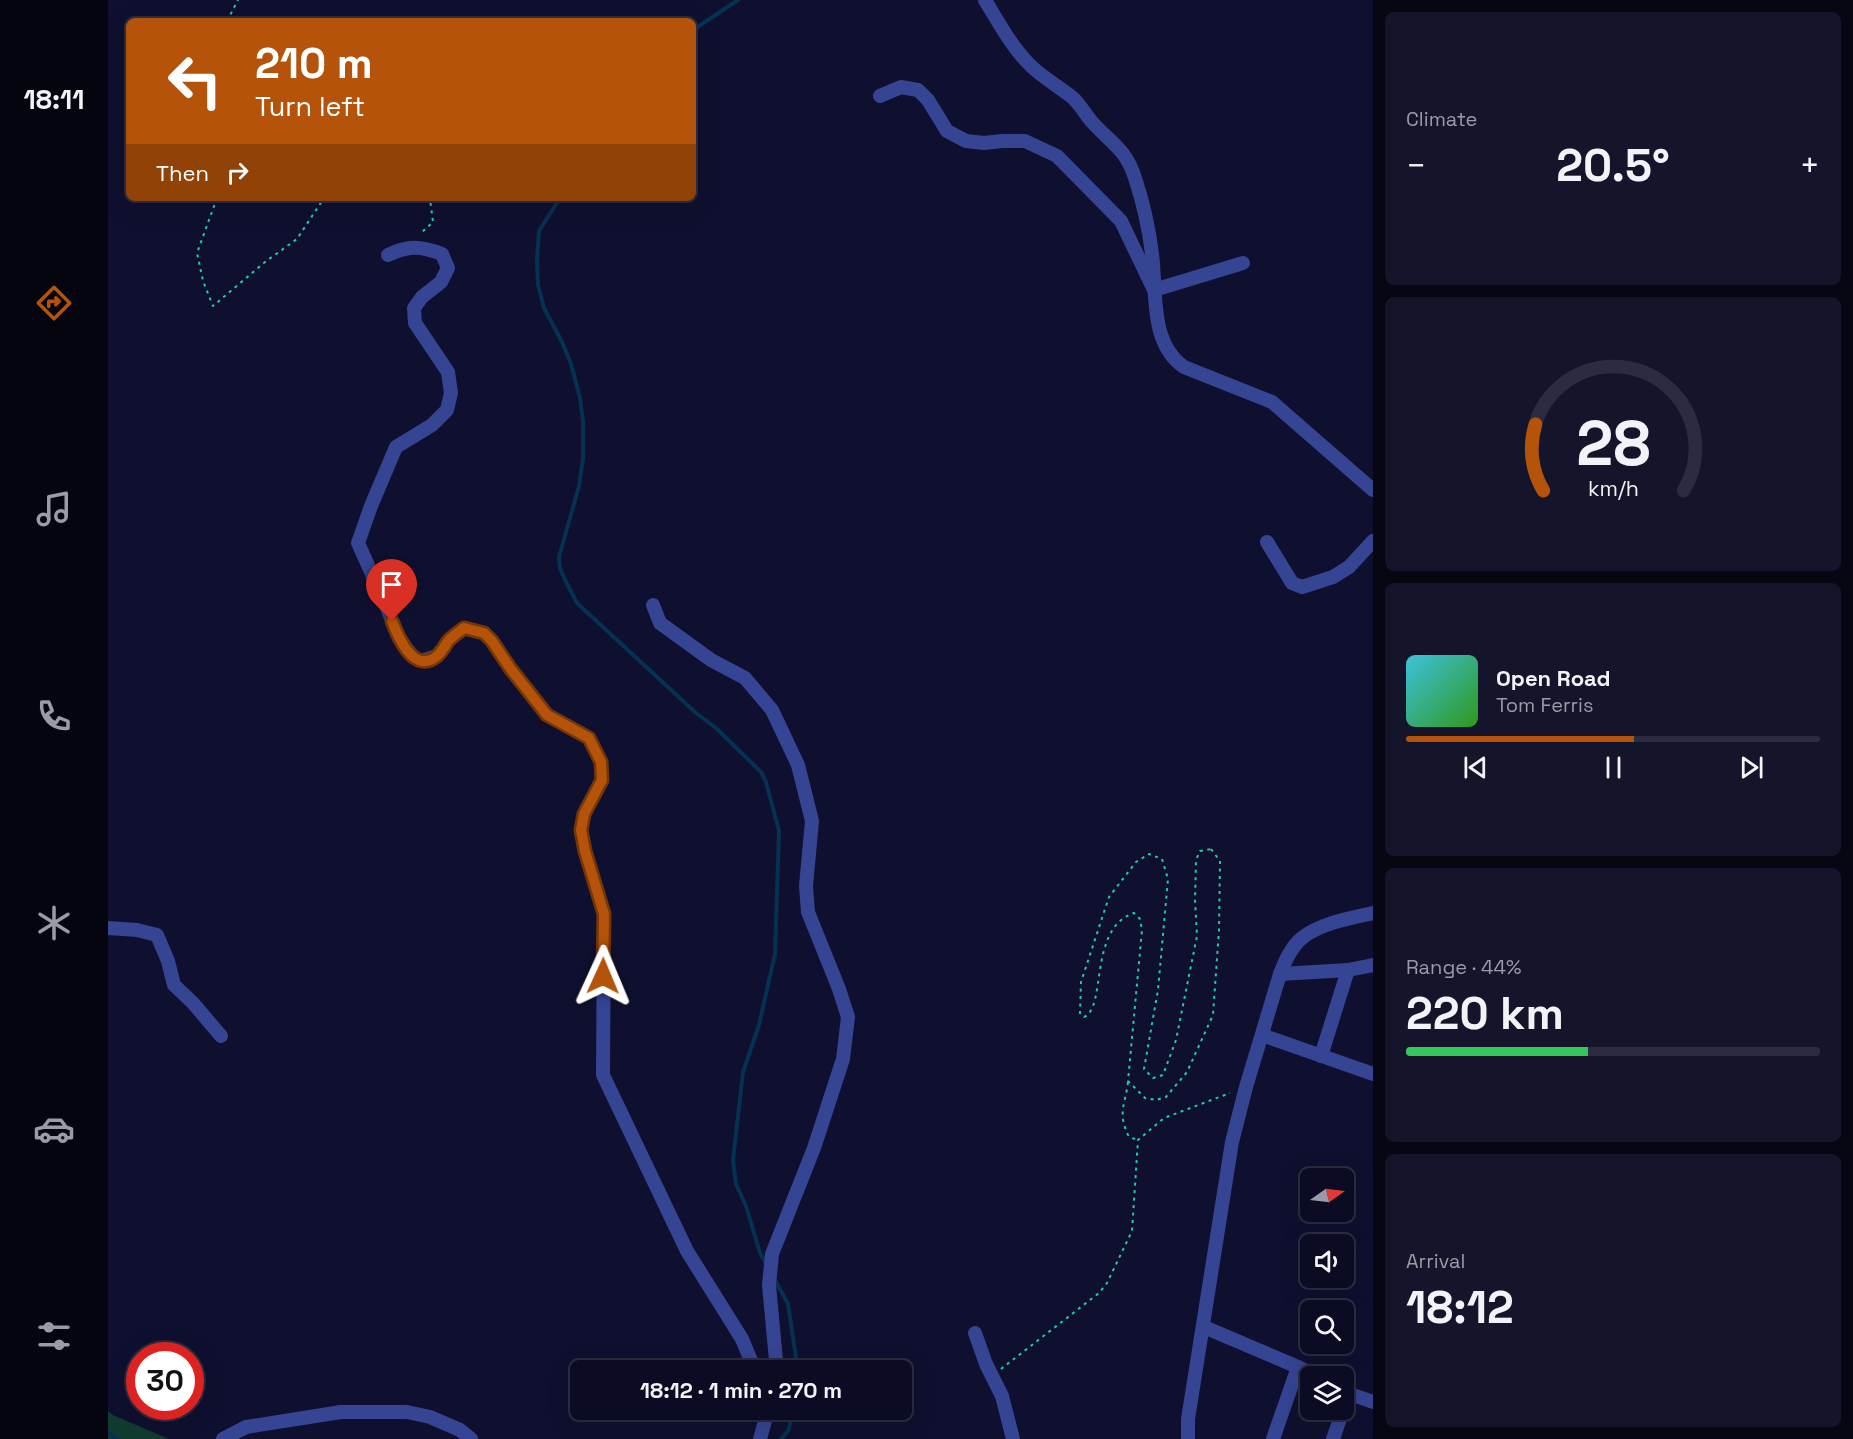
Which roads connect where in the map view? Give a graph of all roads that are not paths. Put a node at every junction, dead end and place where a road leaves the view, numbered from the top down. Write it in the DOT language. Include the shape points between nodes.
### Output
graph roads {
  1 [pos="985,0"];
  2 [pos="880,96"];
  3 [pos="388,255"];
  4 [pos="1243,263"];
  5 [pos="1154,290"];
  6 [pos="1373,490"];
  7 [pos="1373,541"];
  8 [pos="1267,542"];
  9 [pos="652,605"];
  10 [pos="1373,913"];
  11 [pos="108,928"];
  12 [pos="1373,965"];
  13 [pos="1348,970"];
  14 [pos="1280,974"];
  15 [pos="1262,1035"];
  16 [pos="220,1036"];
  17 [pos="1321,1056"];
  18 [pos="1373,1074"];
  19 [pos="1204,1327"];
  20 [pos="975,1333"];
  21 [pos="751,1360"];
  22 [pos="776,1360"];
  23 [pos="1298,1367"];
  24 [pos="1354,1401"];
  25 [pos="1373,1402"];
  26 [pos="758,1420"];
  27 [pos="765,1420"];
  28 [pos="1339,1420"];
  29 [pos="223,1439"];
  30 [pos="471,1439"];
  31 [pos="759,1439"];
  32 [pos="1013,1439"];
  33 [pos="1188,1439"];
  34 [pos="1273,1439"];
  35 [pos="1333,1439"];
  1 -- 5 [label="street" via="1032,67 1074,99 1124,153 1135,176 1147,227"];
  2 -- 5 [label="street" via="902,87 918,90 947,131 966,141 1025,141 1057,156 1121,221"];
  3 -- 21 [label="street" via="408,247 442,254 448,268 441,282 414,308 415,323 448,372 451,393 447,410 432,425 396,447 358,543 399,638 413,657 421,660 437,656 464,628 484,633 547,715 589,738 597,751 602,780 584,814 581,830 604,914 603,1075 687,1251"];
  4 -- 5 [label="street"];
  5 -- 6 [label="street" via="1156,315 1173,360 1272,402"];
  7 -- 8 [label="street" via="1349,567 1302,587 1292,583"];
  9 -- 22 [label="street" via="660,623 711,660 745,678 772,710 798,765 812,821 806,886 808,912 848,1017 836,1082 772,1254 769,1285"];
  10 -- 14 [label="street" via="1322,927 1302,938 1287,956"];
  11 -- 16 [label="street" via="157,935 174,984"];
  12 -- 13 [label="street"];
  13 -- 14 [label="street"];
  13 -- 17 [label="street"];
  14 -- 15 [label="street"];
  15 -- 17 [label="street"];
  15 -- 19 [label="street" via="1232,1142"];
  17 -- 18 [label="street"];
  19 -- 23 [label="street"];
  19 -- 33 [label="street"];
  20 -- 32 [label="street" via="1002,1396"];
  23 -- 34 [label="street"];
  24 -- 25 [label="street"];
  26 -- 31 [label="street"];
  27 -- 31 [label="street"];
  28 -- 35 [label="street"];
  29 -- 30 [label="street" via="246,1427 341,1412 407,1412 430,1417"];
}
